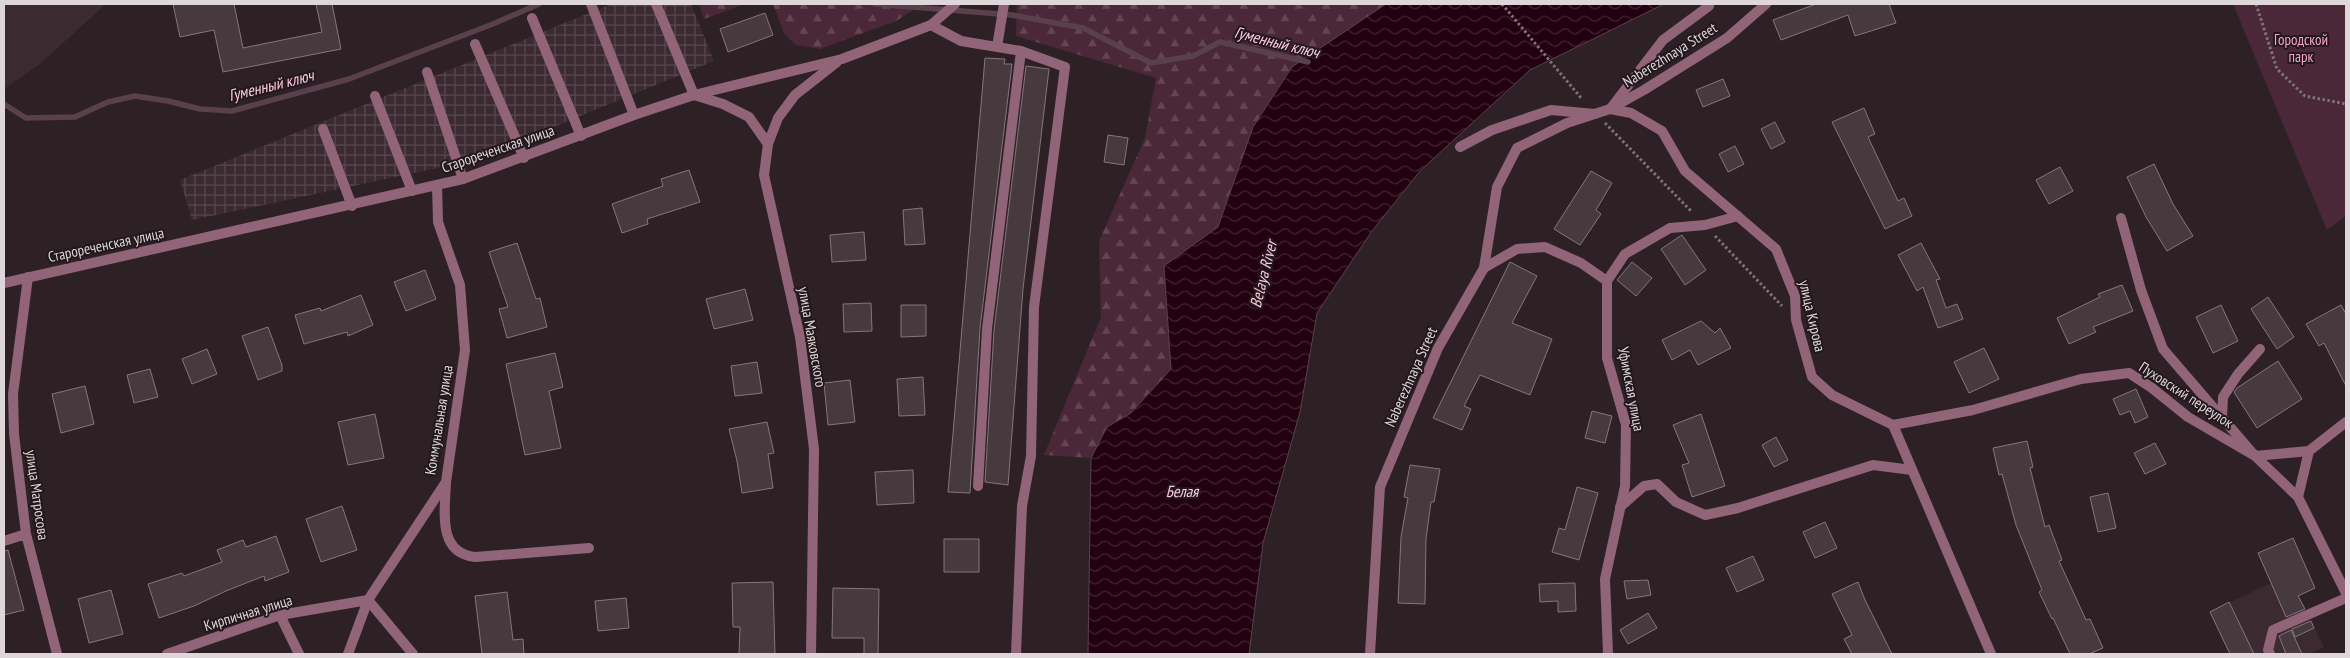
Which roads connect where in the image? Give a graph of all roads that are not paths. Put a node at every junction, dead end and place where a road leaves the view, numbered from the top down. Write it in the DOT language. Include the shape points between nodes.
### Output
graph roads {
  1 [pos="591,4"];
  2 [pos="656,4"];
  3 [pos="955,4"];
  4 [pos="1004,4"];
  5 [pos="1766,4"];
  6 [pos="1709,6"];
  7 [pos="532,18"];
  8 [pos="931,25"];
  9 [pos="475,44"];
  10 [pos="997,47"];
  11 [pos="1021,52"];
  12 [pos="842,59"];
  13 [pos="427,72"];
  14 [pos="694,95"];
  15 [pos="375,96"];
  16 [pos="1610,109"];
  17 [pos="1596,114"];
  18 [pos="634,115"];
  19 [pos="323,129"];
  20 [pos="581,136"];
  21 [pos="768,144"];
  22 [pos="1460,147"];
  23 [pos="524,158"];
  24 [pos="463,180"];
  25 [pos="437,185"];
  26 [pos="412,191"];
  27 [pos="352,206"];
  28 [pos="1738,216"];
  29 [pos="2121,218"];
  30 [pos="1484,268"];
  31 [pos="28,277"];
  32 [pos="1607,281"];
  33 [pos="4,282"];
  34 [pos="2260,349"];
  35 [pos="2222,417"];
  36 [pos="2346,422"];
  37 [pos="1893,426"];
  38 [pos="2309,451"];
  39 [pos="2255,456"];
  40 [pos="1912,470"];
  41 [pos="446,482"];
  42 [pos="978,486"];
  43 [pos="2298,497"];
  44 [pos="1620,507"];
  45 [pos="26,534"];
  46 [pos="4,541"];
  47 [pos="589,548"];
  48 [pos="2346,593"];
  49 [pos="2346,598"];
  50 [pos="368,600"];
  51 [pos="280,616"];
  52 [pos="57,654"];
  53 [pos="167,654"];
  54 [pos="298,654"];
  55 [pos="348,654"];
  56 [pos="413,654"];
  57 [pos="811,654"];
  58 [pos="1016,654"];
  59 [pos="1370,654"];
  60 [pos="1608,654"];
  61 [pos="1991,654"];
  62 [pos="2270,654"];
  1 -- 18 [label="street"];
  2 -- 14 [label="street"];
  3 -- 8 [label="street, Старореченская улица"];
  4 -- 10 [label="street"];
  5 -- 16 [label="street, Naberezhnaya Street" via="1728,38"];
  6 -- 16 [label="street" via="1664,40"];
  7 -- 20 [label="street"];
  8 -- 10 [label="street" via="961,40"];
  8 -- 12 [label="street, Старореченская улица"];
  9 -- 23 [label="street"];
  10 -- 11 [label="street"];
  11 -- 42 [label="street" via="988,329"];
  11 -- 58 [label="street" via="1065,67 1034,307 1031,456 1022,506"];
  12 -- 14 [label="street, Старореченская улица"];
  12 -- 21 [label="street, улица Маяковского" via="795,95 778,118"];
  13 -- 24 [label="street"];
  14 -- 18 [label="street, Старореченская улица"];
  14 -- 21 [label="street" via="724,104 749,117"];
  15 -- 26 [label="street"];
  16 -- 17 [label="street"];
  16 -- 28 [label="street, улица Кирова" via="1631,113 1662,131 1685,171"];
  17 -- 22 [label="street" via="1551,110 1492,130"];
  17 -- 30 [label="street, Naberezhnaya Street" via="1567,123 1517,148 1497,187"];
  18 -- 20 [label="street, Старореченская улица"];
  19 -- 27 [label="street"];
  20 -- 23 [label="street, Старореченская улица"];
  21 -- 57 [label="street, улица Маяковского" via="764,175 800,337 814,449"];
  23 -- 24 [label="street, Старореченская улица"];
  24 -- 25 [label="street, Старореченская улица"];
  25 -- 26 [label="street, Старореченская улица"];
  25 -- 41 [label="street, Коммунальная улица" via="438,222 460,285 465,350"];
  26 -- 27 [label="street, Старореченская улица"];
  27 -- 31 [label="street, Старореченская улица"];
  28 -- 32 [label="street" via="1705,225 1670,228 1626,254"];
  28 -- 37 [label="street, улица Кирова" via="1776,249 1795,296 1796,320 1812,376 1832,394"];
  29 -- 35 [label="street" via="2141,290 2163,349"];
  30 -- 32 [label="street" via="1517,249 1545,247 1580,263"];
  30 -- 59 [label="street, Naberezhnaya Street" via="1438,348 1380,487"];
  31 -- 33 [label="street, Старореченская улица"];
  31 -- 45 [label="street, улица Матросова" via="13,394 14,434"];
  32 -- 44 [label="street, Уфимская улица" via="1607,358 1626,426 1625,486"];
  34 -- 35 [label="street" via="2223,397"];
  35 -- 39 [label="street"];
  36 -- 38 [label="street"];
  37 -- 39 [label="street, Пуховский переулок" via="1973,410 2081,379 2129,373 2188,417"];
  37 -- 40 [label="street"];
  38 -- 39 [label="street"];
  38 -- 43 [label="street"];
  39 -- 43 [label="street, Пуховский переулок"];
  40 -- 44 [label="street" via="1873,465 1738,508 1705,515 1676,502 1657,484 1644,486"];
  40 -- 61 [label="street"];
  41 -- 47 [label="street" via="447,536 452,547 462,556"];
  41 -- 50 [label="street, Коммунальная улица"];
  43 -- 48 [label="street, Пуховский переулок"];
  44 -- 60 [label="street, Уфимская улица" via="1605,578"];
  45 -- 46 [label="street"];
  45 -- 52 [label="street, улица Матросова"];
  49 -- 62 [label="street" via="2273,630"];
  50 -- 51 [label="street, Кирпичная улица"];
  50 -- 55 [label="street, Коммунальная улица"];
  50 -- 56 [label="street"];
  51 -- 53 [label="street, Кирпичная улица"];
  51 -- 54 [label="street"];
}
